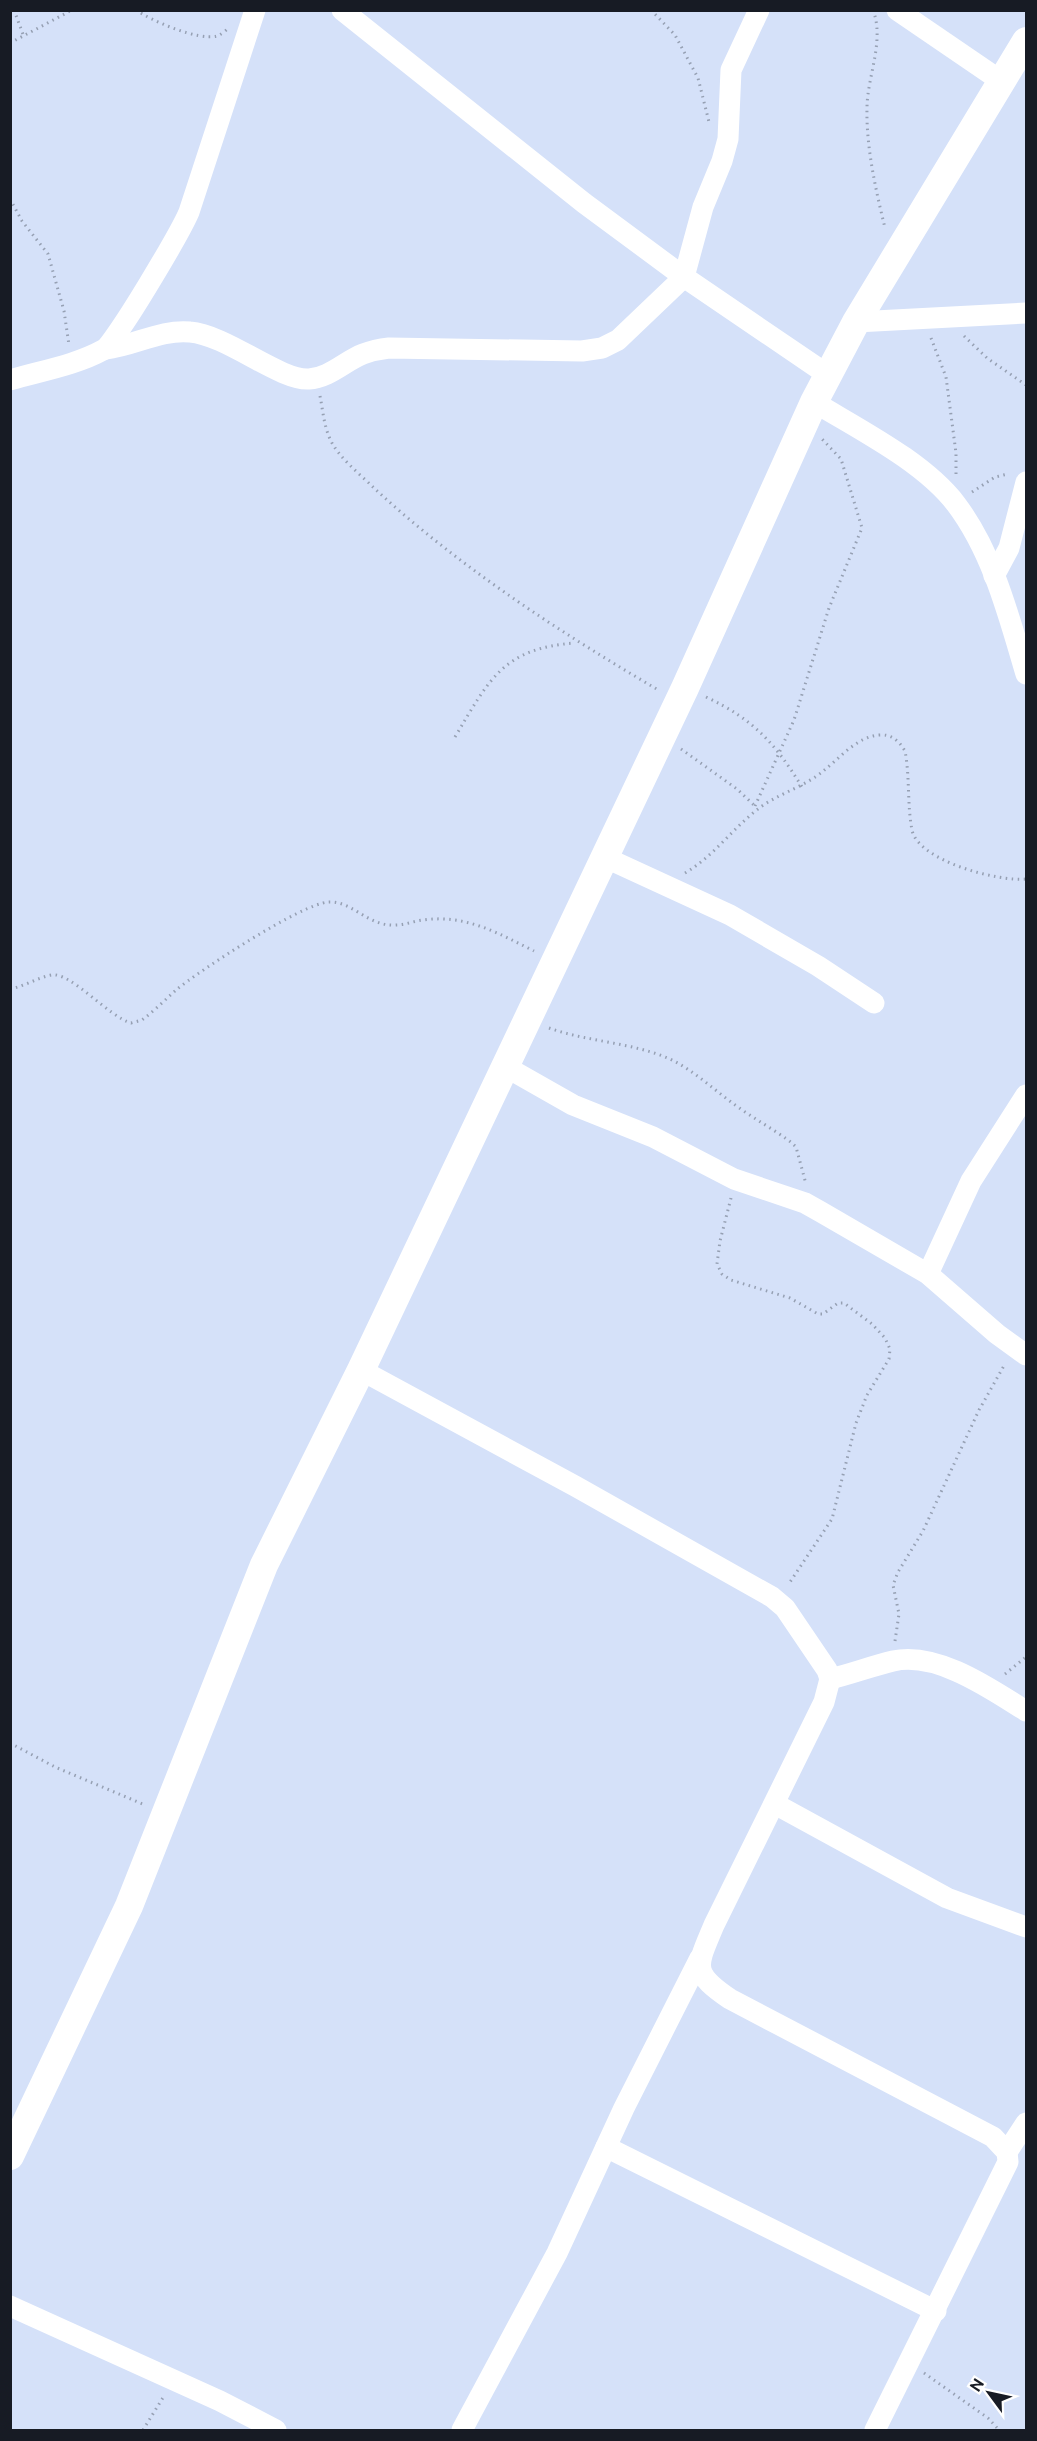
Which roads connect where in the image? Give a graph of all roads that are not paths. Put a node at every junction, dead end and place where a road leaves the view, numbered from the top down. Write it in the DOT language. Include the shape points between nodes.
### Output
graph roads {
  1 [pos="342,10"];
  2 [pos="759,10"];
  3 [pos="897,10"];
  4 [pos="254,13"];
  5 [pos="1026,41"];
  6 [pos="1002,81"];
  7 [pos="684,277"];
  8 [pos="1026,313"];
  9 [pos="856,322"];
  10 [pos="106,349"];
  11 [pos="828,375"];
  12 [pos="10,380"];
  13 [pos="810,412"];
  14 [pos="1020,477"];
  15 [pos="994,576"];
  16 [pos="1020,628"];
  17 [pos="1026,674"];
  18 [pos="604,857"];
  19 [pos="874,1003"];
  20 [pos="506,1067"];
  21 [pos="1026,1095"];
  22 [pos="928,1274"];
  23 [pos="1020,1352"];
  24 [pos="361,1370"];
  25 [pos="830,1679"];
  26 [pos="1026,1711"];
  27 [pos="775,1804"];
  28 [pos="1026,1927"];
  29 [pos="700,1958"];
  30 [pos="1026,2123"];
  31 [pos="606,2147"];
  32 [pos="1007,2152"];
  33 [pos="10,2156"];
  34 [pos="10,2306"];
  35 [pos="936,2311"];
  36 [pos="276,2430"];
  37 [pos="462,2430"];
  38 [pos="875,2430"];
  1 -- 7 [label="street" via="538,168"];
  2 -- 7 [label="street" via="731,70 730,120 722,161 703,207"];
  3 -- 6 [label="street"];
  4 -- 10 [label="street" via="189,213 178,237"];
  5 -- 6 [label="street"];
  6 -- 9 [label="street"];
  7 -- 10 [label="street" via="618,340 582,351 389,348 362,354 321,377 307,379 214,337 190,331"];
  7 -- 11 [label="street"];
  8 -- 9 [label="street"];
  9 -- 11 [label="street"];
  10 -- 12 [label="street"];
  11 -- 13 [label="street"];
  13 -- 15 [label="street" via="902,458 939,486 975,536"];
  13 -- 18 [label="street"];
  14 -- 15 [label="street" via="1009,548"];
  15 -- 16 [label="street"];
  16 -- 17 [label="street"];
  18 -- 19 [label="street" via="770,938"];
  18 -- 20 [label="street"];
  20 -- 22 [label="street" via="573,1106 653,1137 734,1179 805,1203"];
  20 -- 24 [label="street"];
  21 -- 22 [label="street" via="971,1181"];
  22 -- 23 [label="street"];
  24 -- 25 [label="street" via="778,1602 795,1621"];
  24 -- 33 [label="street" via="264,1565 129,1906"];
  25 -- 26 [label="street" via="895,1660 924,1662 953,1670"];
  25 -- 27 [label="street" via="824,1702"];
  27 -- 28 [label="street" via="947,1898"];
  27 -- 29 [label="street"];
  29 -- 31 [label="street"];
  29 -- 32 [label="street" via="701,1974 730,1999 993,2137"];
  30 -- 32 [label="street"];
  31 -- 35 [label="street"];
  31 -- 37 [label="street" via="553,2262"];
  32 -- 35 [label="street" via="1005,2171"];
  34 -- 36 [label="street"];
  35 -- 38 [label="street"];
}
